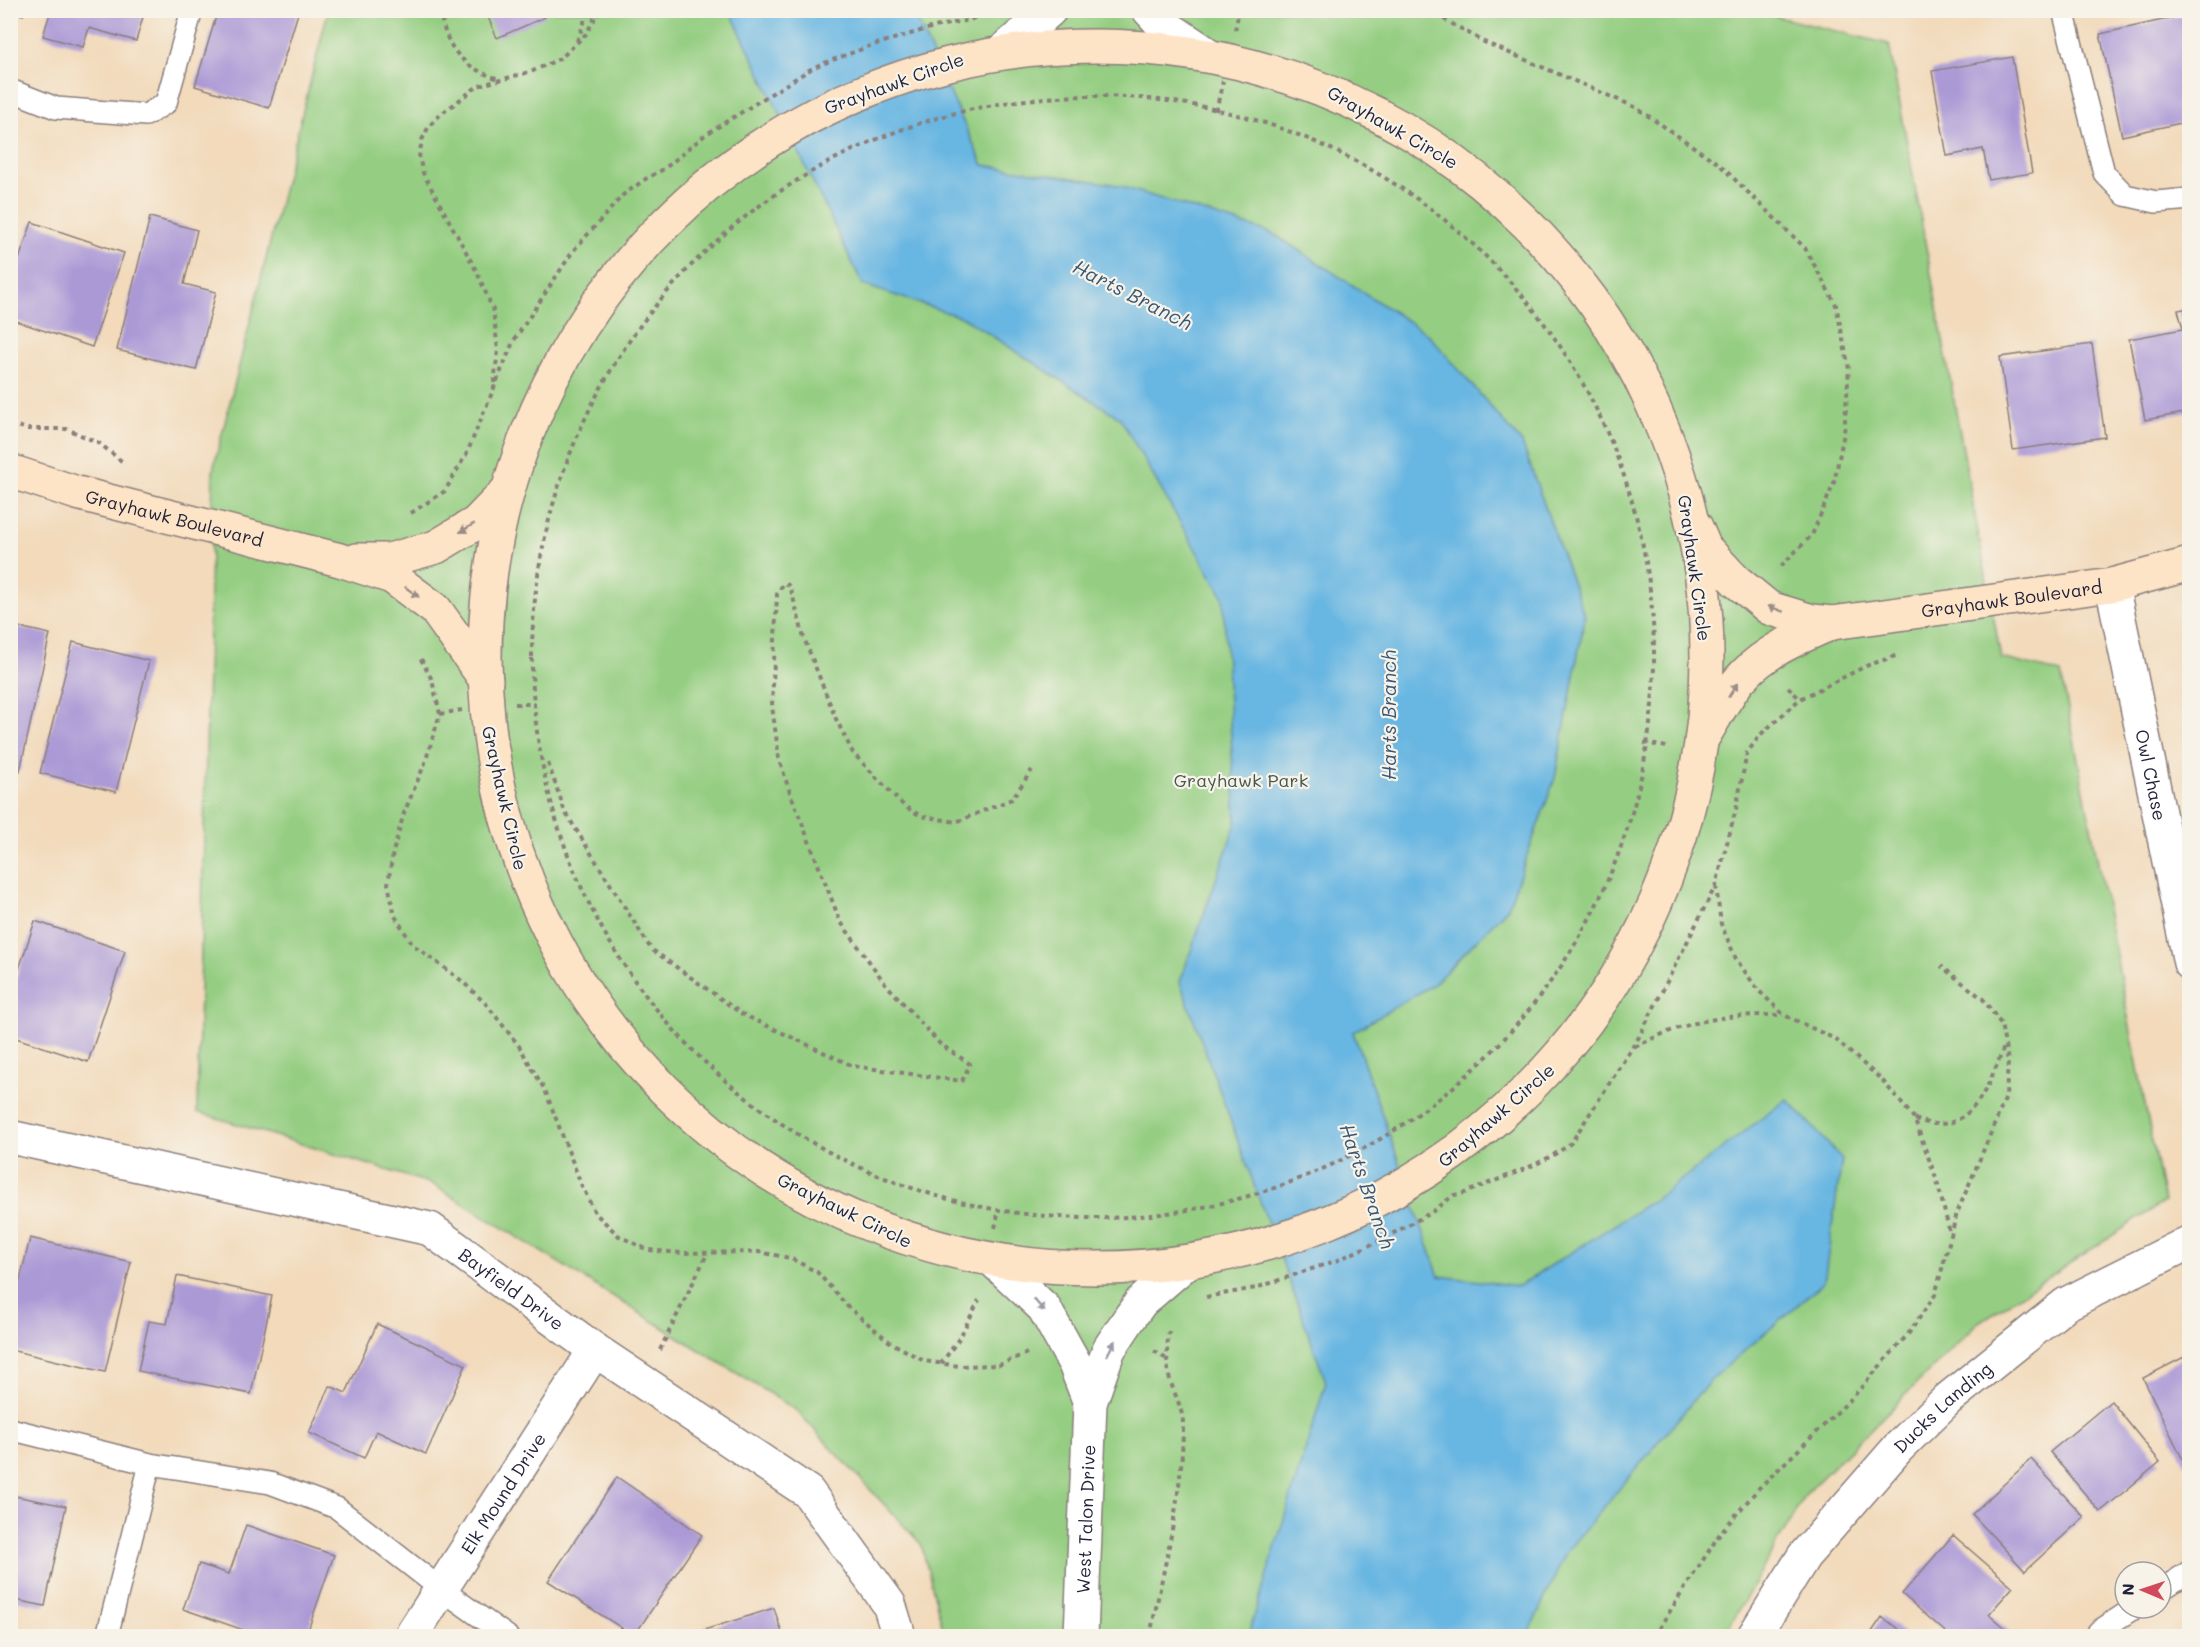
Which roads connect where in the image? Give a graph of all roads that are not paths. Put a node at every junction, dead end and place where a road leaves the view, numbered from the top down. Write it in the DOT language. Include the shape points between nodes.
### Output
graph roads {
  1 [pos="192,10"];
  2 [pos="1050,10"];
  3 [pos="1149,10"];
  4 [pos="2062,10"];
  5 [pos="1003,51"];
  6 [pos="1203,51"];
  7 [pos="10,90"];
  8 [pos="2190,199"];
  9 [pos="10,471"];
  10 [pos="509,488"];
  11 [pos="1687,507"];
  12 [pos="340,560"];
  13 [pos="2190,564"];
  14 [pos="2112,585"];
  15 [pos="1832,623"];
  16 [pos="486,680"];
  17 [pos="1701,740"];
  18 [pos="2186,925"];
  19 [pos="2190,963"];
  20 [pos="10,1137"];
  21 [pos="2190,1242"];
  22 [pos="998,1264"];
  23 [pos="1194,1264"];
  24 [pos="595,1350"];
  25 [pos="1090,1403"];
  26 [pos="10,1429"];
  27 [pos="150,1464"];
  28 [pos="2190,1571"];
  29 [pos="2173,1582"];
  30 [pos="441,1589"];
  31 [pos="2116,1620"];
  32 [pos="107,1636"];
  33 [pos="411,1636"];
  34 [pos="507,1636"];
  35 [pos="899,1636"];
  36 [pos="1081,1636"];
  37 [pos="1754,1636"];
  38 [pos="2095,1636"];
  1 -- 7 [label="lane" via="166,103 146,115 56,108"];
  2 -- 5 [label="street"];
  3 -- 6 [label="street" via="1161,23"];
  4 -- 8 [label="lane" via="2104,173 2125,195 2156,202"];
  5 -- 6 [label="street, Grayhawk Circle" via="1095,41"];
  5 -- 10 [label="street, Grayhawk Circle" via="968,55 809,113 690,193 577,329 519,447"];
  6 -- 11 [label="street, Grayhawk Circle" via="1311,81 1452,156 1553,247 1636,367 1683,483"];
  9 -- 12 [label="street, Grayhawk Boulevard" via="77,493"];
  10 -- 12 [label="street, Grayhawk Boulevard, one-way" via="476,523 436,547 389,560"];
  10 -- 16 [label="street, Grayhawk Circle" via="490,564"];
  15 -- 11 [label="street, Grayhawk Boulevard, one-way" via="1769,608 1736,582 1705,548"];
  11 -- 17 [label="street, Grayhawk Circle" via="1708,635"];
  12 -- 16 [label="street, Grayhawk Boulevard, one-way" via="392,577 435,609"];
  13 -- 14 [label="street, Grayhawk Boulevard"];
  14 -- 15 [label="street, Grayhawk Boulevard"];
  14 -- 18 [label="street, Owl Chase"];
  17 -- 15 [label="street, Grayhawk Boulevard, one-way" via="1743,675 1794,640"];
  16 -- 22 [label="street, Grayhawk Circle" via="485,707 523,878 612,1036 743,1161 907,1243"];
  17 -- 23 [label="street, Grayhawk Circle" via="1683,832 1638,943 1559,1060 1445,1163 1347,1219"];
  18 -- 19 [label="street, Owl Chase"];
  20 -- 24 [label="street, Bayfield Drive" via="430,1229"];
  21 -- 37 [label="street, Ducks Landing" via="2066,1304 1948,1399 1898,1448 1804,1556"];
  22 -- 23 [label="street, Grayhawk Circle" via="1094,1273"];
  22 -- 25 [label="street, West Talon Drive, one-way" via="1044,1308 1075,1364"];
  25 -- 23 [label="street, West Talon Drive, one-way" via="1109,1349 1141,1302"];
  24 -- 30 [label="street, Elk Mound Drive"];
  24 -- 35 [label="street, Bayfield Drive" via="808,1491 889,1604"];
  25 -- 36 [label="street, West Talon Drive"];
  26 -- 27 [label="lane"];
  27 -- 30 [label="lane" via="270,1484 337,1509"];
  27 -- 32 [label="lane"];
  28 -- 29 [label="lane"];
  30 -- 33 [label="street, Elk Mound Drive"];
  30 -- 34 [label="lane"];
  31 -- 38 [label="lane"];
}
